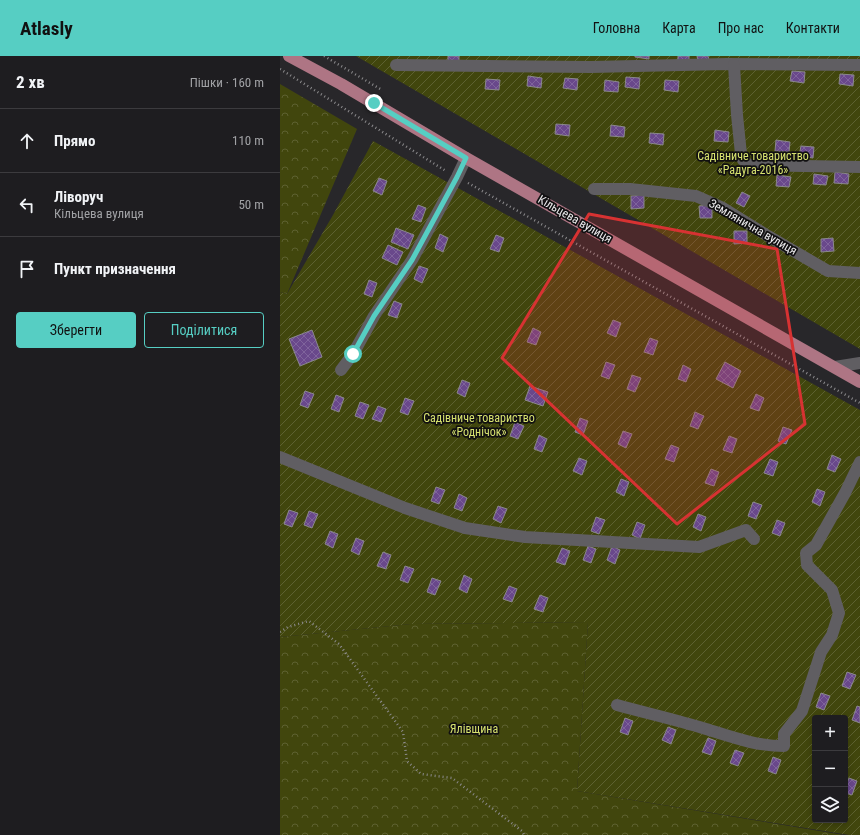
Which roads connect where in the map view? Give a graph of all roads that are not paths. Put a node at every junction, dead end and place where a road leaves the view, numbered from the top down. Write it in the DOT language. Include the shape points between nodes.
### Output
graph roads {
  1 [pos="289,56"];
  2 [pos="734,65"];
  3 [pos="860,65"];
  4 [pos="396,66"];
  5 [pos="466,158"];
  6 [pos="860,168"];
  7 [pos="594,189"];
  8 [pos="860,273"];
  9 [pos="860,363"];
  10 [pos="835,367"];
  11 [pos="341,370"];
  12 [pos="860,382"];
  13 [pos="280,457"];
  14 [pos="860,462"];
  15 [pos="754,539"];
  16 [pos="617,706"];
  1 -- 5 [label="main road, Кільцева вулиця"];
  2 -- 3 [label="street"];
  2 -- 4 [label="street"];
  2 -- 6 [label="street" via="741,154 749,165"];
  5 -- 10 [label="main road, Кільцева вулиця"];
  5 -- 11 [label="street" via="412,260"];
  7 -- 8 [label="street, Землянична вулиця" via="630,189 696,196 723,208 828,271"];
  9 -- 10 [label="street"];
  10 -- 12 [label="main road, Кільцева вулиця"];
  13 -- 15 [label="street" via="405,508 465,528 525,537 699,547 746,530"];
  14 -- 16 [label="street" via="816,545 806,553 806,566 832,590 839,613 832,634 821,652 802,711 784,734 784,746 747,742"];
}
